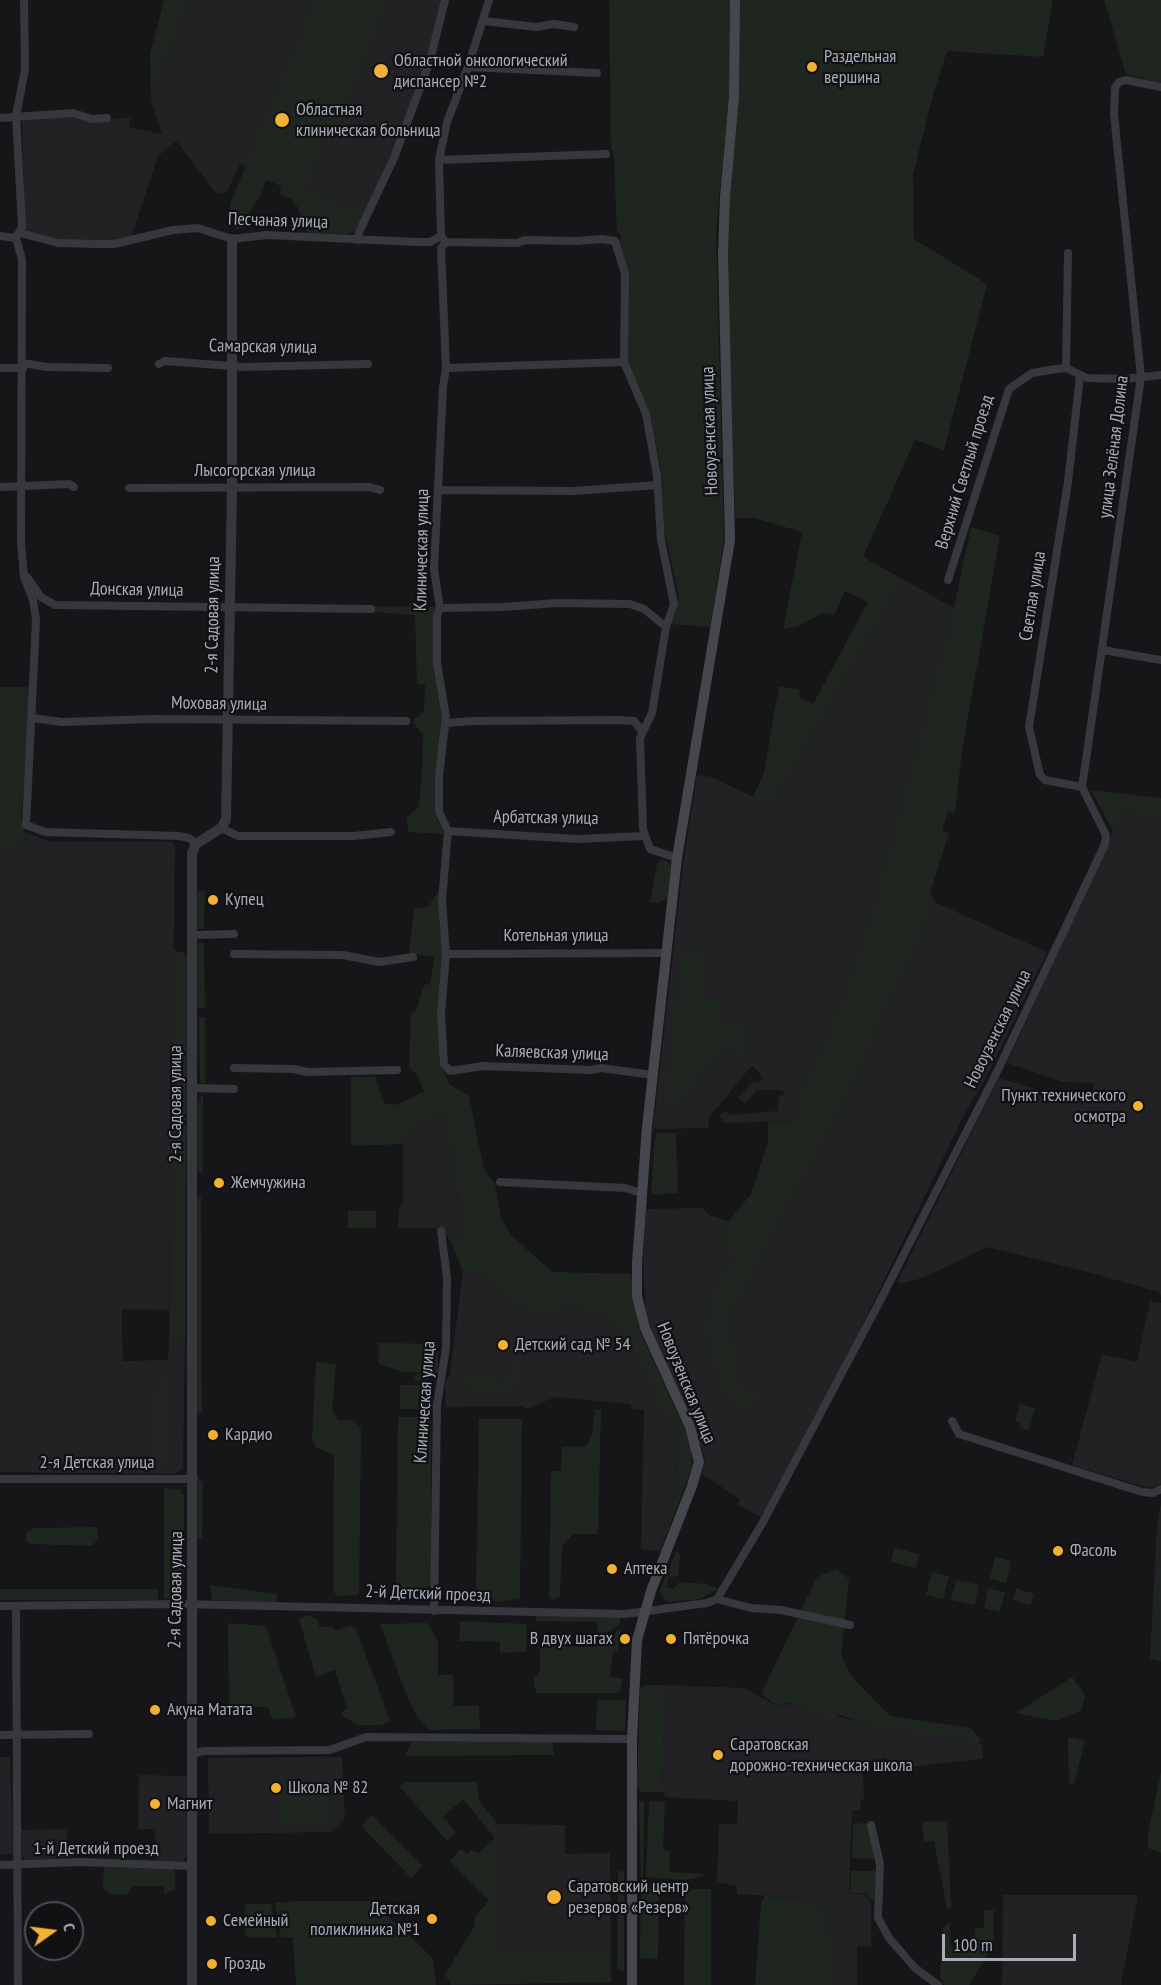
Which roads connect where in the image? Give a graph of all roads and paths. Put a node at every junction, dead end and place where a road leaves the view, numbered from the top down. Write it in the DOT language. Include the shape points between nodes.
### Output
graph roads {
  1 [pos="24,0"];
  2 [pos="445,0"];
  3 [pos="489,0"];
  4 [pos="735,0"];
  5 [pos="484,21"];
  6 [pos="574,27"];
  7 [pos="468,67"];
  8 [pos="597,73"];
  9 [pos="1161,87"];
  10 [pos="16,116"];
  11 [pos="0,118"];
  12 [pos="107,118"];
  13 [pos="606,154"];
  14 [pos="439,160"];
  15 [pos="0,236"];
  16 [pos="18,236"];
  17 [pos="232,238"];
  18 [pos="357,240"];
  19 [pos="442,242"];
  20 [pos="1068,253"];
  21 [pos="624,362"];
  22 [pos="159,364"];
  23 [pos="232,364"];
  24 [pos="368,364"];
  25 [pos="23,366"];
  26 [pos="0,368"];
  27 [pos="446,368"];
  28 [pos="1066,368"];
  29 [pos="108,369"];
  30 [pos="1161,375"];
  31 [pos="1080,376"];
  32 [pos="1141,377"];
  33 [pos="657,485"];
  34 [pos="0,487"];
  35 [pos="21,487"];
  36 [pos="74,487"];
  37 [pos="129,488"];
  38 [pos="232,489"];
  39 [pos="381,490"];
  40 [pos="440,490"];
  41 [pos="24,577"];
  42 [pos="948,580"];
  43 [pos="229,607"];
  44 [pos="440,608"];
  45 [pos="371,609"];
  46 [pos="666,627"];
  47 [pos="1103,650"];
  48 [pos="1161,660"];
  49 [pos="32,718"];
  50 [pos="228,721"];
  51 [pos="406,721"];
  52 [pos="446,723"];
  53 [pos="642,730"];
  54 [pos="1082,787"];
  55 [pos="221,828"];
  56 [pos="391,831"];
  57 [pos="448,831"];
  58 [pos="644,836"];
  59 [pos="196,844"];
  60 [pos="677,858"];
  61 [pos="234,934"];
  62 [pos="193,935"];
  63 [pos="666,953"];
  64 [pos="234,954"];
  65 [pos="446,954"];
  66 [pos="413,957"];
  67 [pos="234,1068"];
  68 [pos="397,1070"];
  69 [pos="450,1071"];
  70 [pos="653,1075"];
  71 [pos="192,1088"];
  72 [pos="234,1089"];
  73 [pos="500,1182"];
  74 [pos="641,1193"];
  75 [pos="441,1231"];
  76 [pos="952,1421"];
  77 [pos="0,1479"];
  78 [pos="194,1479"];
  79 [pos="1161,1489"];
  80 [pos="717,1599"];
  81 [pos="193,1604"];
  82 [pos="0,1606"];
  83 [pos="16,1606"];
  84 [pos="434,1611"];
  85 [pos="644,1612"];
  86 [pos="850,1625"];
  87 [pos="88,1734"];
  88 [pos="0,1735"];
  89 [pos="15,1737"];
  90 [pos="632,1739"];
  91 [pos="191,1755"];
  92 [pos="871,1826"];
  93 [pos="0,1865"];
  94 [pos="18,1866"];
  95 [pos="192,1866"];
  96 [pos="18,1985"];
  97 [pos="192,1985"];
  98 [pos="632,1985"];
  99 [pos="938,1985"];
  1 -- 10 [label="street" via="24,70"];
  2 -- 18 [label="street" via="430,61 394,158"];
  3 -- 5 [label="street, Клиническая улица"];
  4 -- 60 [label="main road, Новоузенская улица" via="734,96 724,197 723,255 730,540"];
  5 -- 6 [label="street"];
  5 -- 7 [label="street, Клиническая улица"];
  7 -- 8 [label="street"];
  7 -- 14 [label="street, Клиническая улица" via="447,122"];
  9 -- 32 [label="street, улица Зелёная Долина" via="1126,80 1114,88"];
  10 -- 11 [label="street"];
  10 -- 12 [label="street" via="73,113 92,119"];
  10 -- 16 [label="street"];
  13 -- 14 [label="street"];
  14 -- 19 [label="street, Клиническая улица"];
  15 -- 16 [label="street, Песчаная улица"];
  16 -- 17 [label="street, Песчаная улица" via="57,243 114,244 198,228"];
  16 -- 25 [label="street" via="22,260"];
  17 -- 18 [label="street, Песчаная улица" via="267,235"];
  17 -- 23 [label="street, 2-я Садовая улица"];
  18 -- 19 [label="street, Песчаная улица"];
  19 -- 21 [label="street, Песчаная улица" via="615,241 625,274"];
  19 -- 27 [label="street, Клиническая улица"];
  20 -- 28 [label="street"];
  21 -- 27 [label="street"];
  21 -- 33 [label="street" via="646,414"];
  22 -- 23 [label="street, Самарская улица"];
  23 -- 24 [label="street, Самарская улица"];
  23 -- 38 [label="street, 2-я Садовая улица"];
  25 -- 26 [label="street"];
  25 -- 29 [label="street"];
  25 -- 35 [label="street"];
  27 -- 40 [label="street, Клиническая улица"];
  28 -- 31 [label="street"];
  28 -- 42 [label="street, Верхний Светлый проезд" via="1032,373 1005,396"];
  30 -- 32 [label="street"];
  31 -- 32 [label="street"];
  31 -- 54 [label="street, Светлая улица" via="1068,482 1029,728 1040,775 1045,780"];
  32 -- 47 [label="street, улица Зелёная Долина"];
  33 -- 40 [label="street" via="574,491"];
  33 -- 46 [label="street" via="674,603"];
  34 -- 35 [label="street"];
  35 -- 36 [label="street"];
  35 -- 41 [label="street"];
  37 -- 38 [label="street, Лысогорская улица"];
  38 -- 39 [label="street, Лысогорская улица"];
  38 -- 43 [label="street, 2-я Садовая улица"];
  40 -- 44 [label="street, Клиническая улица" via="434,569"];
  41 -- 43 [label="street, Донская улица" via="41,597 55,605"];
  41 -- 49 [label="street" via="36,620"];
  43 -- 45 [label="street, Донская улица"];
  43 -- 50 [label="street, 2-я Садовая улица"];
  44 -- 46 [label="street" via="630,604 644,609"];
  44 -- 52 [label="street, Клиническая улица" via="436,663"];
  46 -- 53 [label="street" via="652,713"];
  47 -- 48 [label="street"];
  47 -- 54 [label="street, улица Зелёная Долина"];
  49 -- 50 [label="street, Моховая улица" via="62,722 153,718"];
  49 -- 59 [label="street" via="27,825 45,832 179,836"];
  50 -- 51 [label="street, Моховая улица"];
  50 -- 55 [label="street, 2-я Садовая улица" via="226,820"];
  52 -- 53 [label="street" via="620,720 634,721"];
  52 -- 57 [label="street, Клиническая улица" via="439,812"];
  53 -- 58 [label="street"];
  54 -- 80 [label="street, Новоузенская улица" via="1106,835 1105,844 998,1070 884,1294 768,1513"];
  55 -- 56 [label="street" via="238,836 354,836"];
  55 -- 59 [label="street"];
  57 -- 58 [label="street, Арбатская улица" via="577,839"];
  57 -- 65 [label="street, Клиническая улица" via="442,900"];
  58 -- 60 [label="street" via="650,849"];
  59 -- 62 [label="street, 2-я Садовая улица" via="192,853"];
  60 -- 63 [label="main road, Новоузенская улица"];
  61 -- 62 [label="street"];
  62 -- 71 [label="street, 2-я Садовая улица"];
  63 -- 65 [label="street, Котельная улица"];
  63 -- 70 [label="main road, Новоузенская улица"];
  64 -- 66 [label="street" via="343,955 379,962"];
  65 -- 69 [label="street, Клиническая улица" via="441,1013 444,1064"];
  67 -- 68 [label="street" via="308,1072"];
  69 -- 70 [label="street, Каляевская улица" via="483,1066 601,1068"];
  70 -- 74 [label="main road, Новоузенская улица"];
  71 -- 72 [label="street"];
  71 -- 78 [label="street, 2-я Садовая улица"];
  73 -- 74 [label="street" via="625,1188"];
  74 -- 85 [label="main road, Новоузенская улица" via="637,1263 640,1312 690,1427 699,1461"];
  75 -- 84 [label="street, Клиническая улица" via="447,1278 446,1348 437,1405"];
  76 -- 79 [label="street" via="959,1434 1142,1492"];
  77 -- 78 [label="street, 2-я Детская улица"];
  78 -- 81 [label="street, 2-я Садовая улица"];
  80 -- 85 [label="street, 2-й Детский проезд"];
  80 -- 86 [label="street, 2-й Детский проезд"];
  81 -- 83 [label="street, 2-й Детский проезд"];
  81 -- 84 [label="street, 2-й Детский проезд"];
  81 -- 91 [label="street, 2-я Садовая улица"];
  82 -- 83 [label="street, 2-й Детский проезд"];
  83 -- 89 [label="street"];
  84 -- 85 [label="street, 2-й Детский проезд"];
  85 -- 90 [label="main road, Новоузенская улица" via="635,1660"];
  87 -- 89 [label="street"];
  88 -- 89 [label="street"];
  89 -- 94 [label="street"];
  90 -- 91 [label="street" via="366,1737 330,1750 203,1751"];
  90 -- 98 [label="main road, Новоузенская улица"];
  91 -- 95 [label="street, 2-я Садовая улица"];
  92 -- 99 [label="street" via="880,1864 878,1917 889,1938"];
  93 -- 94 [label="street, 1-й Детский проезд"];
  94 -- 95 [label="street, 1-й Детский проезд" via="80,1862"];
  94 -- 96 [label="street"];
  95 -- 97 [label="street, 2-я Садовая улица"];
}
